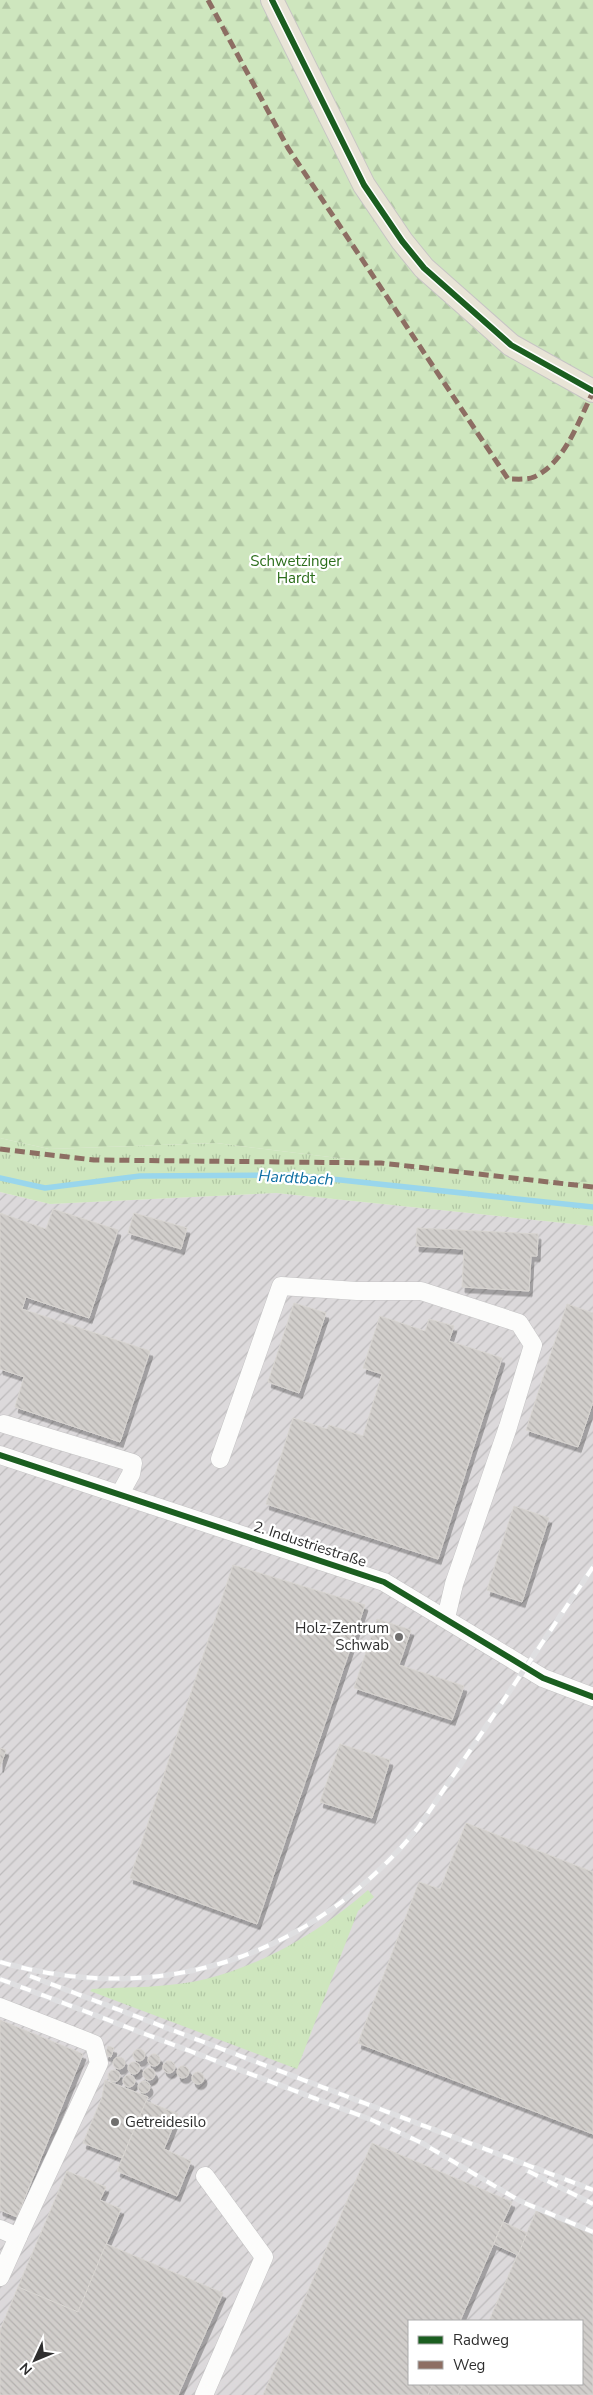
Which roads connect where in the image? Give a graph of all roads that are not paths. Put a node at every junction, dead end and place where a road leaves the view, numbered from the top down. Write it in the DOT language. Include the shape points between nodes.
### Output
graph roads {
  1 [pos="272,0"];
  2 [pos="593,391"];
  3 [pos="4,1424"];
  4 [pos="0,1455"];
  5 [pos="220,1459"];
  6 [pos="120,1494"];
  7 [pos="446,1618"];
  8 [pos="593,1697"];
  9 [pos="0,2007"];
  10 [pos="205,2176"];
  11 [pos="0,2229"];
  12 [pos="18,2237"];
  13 [pos="0,2277"];
  14 [pos="204,2395"];
  1 -- 2 [label="main road" via="364,186 424,268 511,345"];
  3 -- 6 [label="street" via="133,1463"];
  4 -- 6 [label="street, 2. Industriestraße"];
  5 -- 7 [label="street" via="281,1286 421,1291 519,1323 533,1345 454,1584"];
  6 -- 7 [label="street, 2. Industriestraße" via="384,1582"];
  7 -- 8 [label="street, 2. Industriestraße" via="543,1678"];
  9 -- 12 [label="street" via="94,2044 99,2063"];
  10 -- 14 [label="street" via="264,2257"];
  11 -- 12 [label="street"];
  12 -- 13 [label="street"];
}
